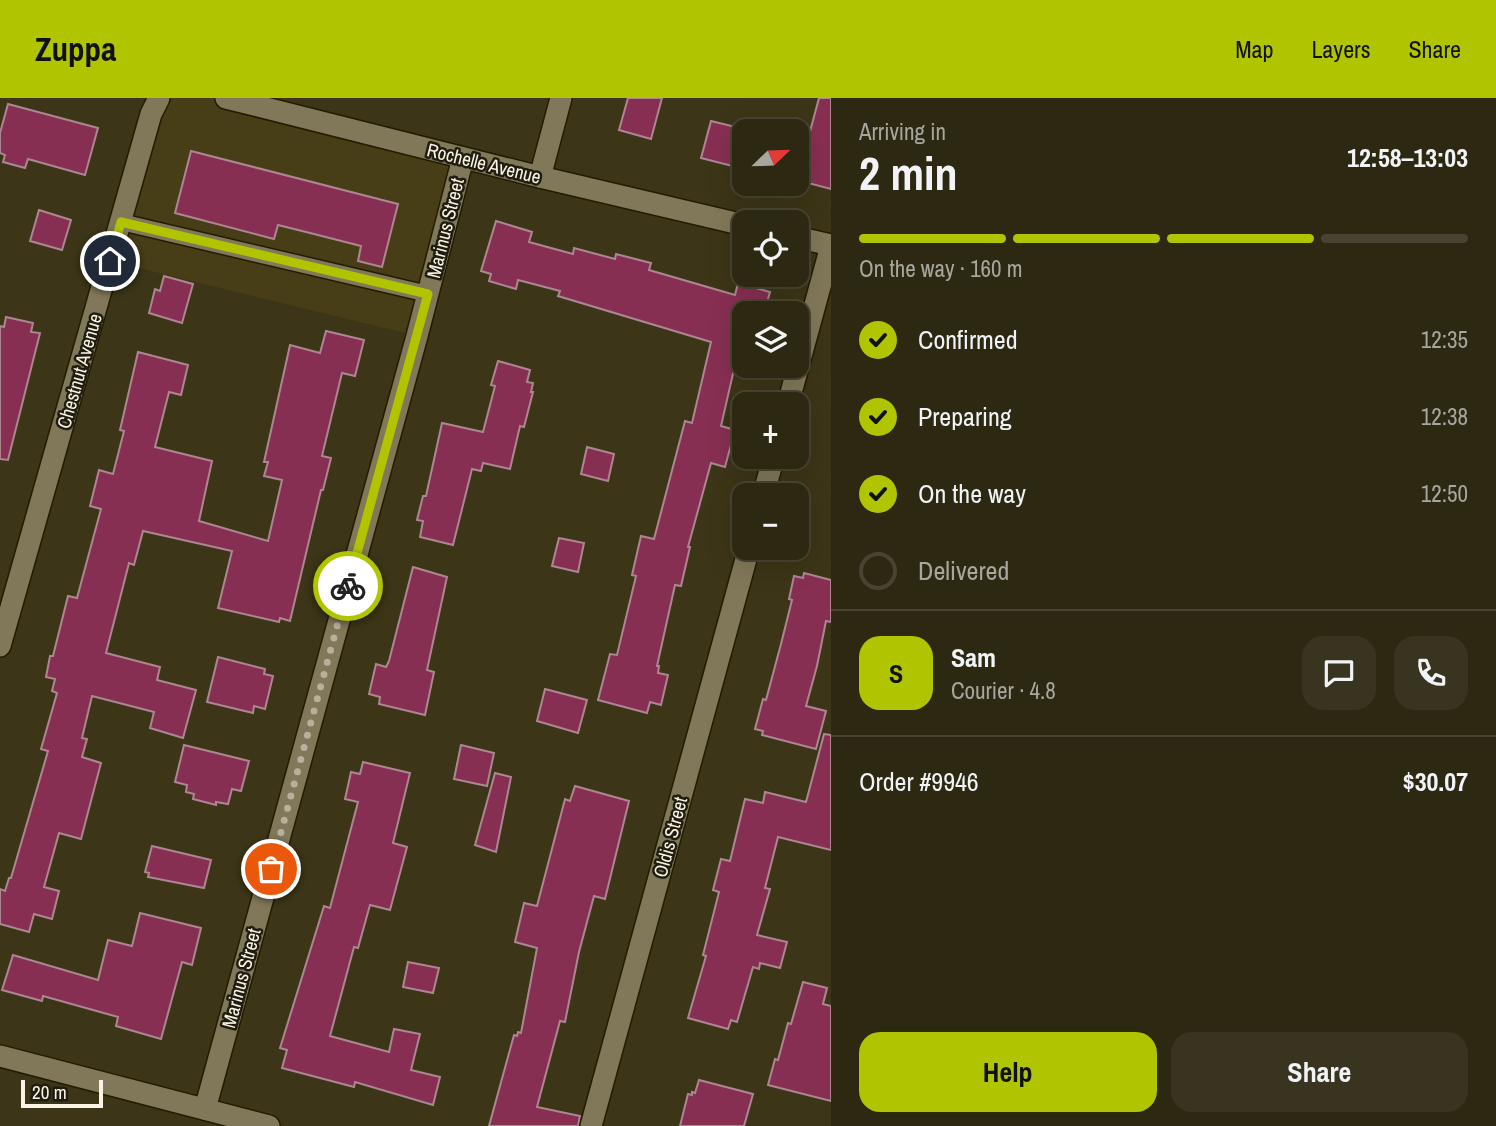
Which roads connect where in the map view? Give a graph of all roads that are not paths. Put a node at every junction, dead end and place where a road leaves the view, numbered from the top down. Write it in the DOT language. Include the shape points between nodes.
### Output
graph roads {
  1 [pos="159,98"];
  2 [pos="226,98"];
  3 [pos="561,98"];
  4 [pos="463,158"];
  5 [pos="540,177"];
  6 [pos="121,222"];
  7 [pos="732,222"];
  8 [pos="809,240"];
  9 [pos="831,246"];
  10 [pos="428,294"];
  11 [pos="791,392"];
  12 [pos="746,560"];
  13 [pos="0,646"];
  14 [pos="0,1056"];
  15 [pos="205,1109"];
  16 [pos="269,1126"];
  17 [pos="591,1126"];
  1 -- 6 [label="street, Chestnut Avenue"];
  2 -- 4 [label="street, Rochelle Avenue"];
  3 -- 5 [label="street"];
  4 -- 5 [label="street, Rochelle Avenue"];
  4 -- 10 [label="street, Marinus Street"];
  5 -- 7 [label="street, Rochelle Avenue"];
  6 -- 10 [label="lane"];
  6 -- 13 [label="street, Chestnut Avenue"];
  8 -- 9 [label="street"];
  9 -- 11 [label="street"];
  10 -- 15 [label="street, Marinus Street"];
  12 -- 17 [label="street, Oldis Street"];
  14 -- 15 [label="street"];
  15 -- 16 [label="street"];
}
